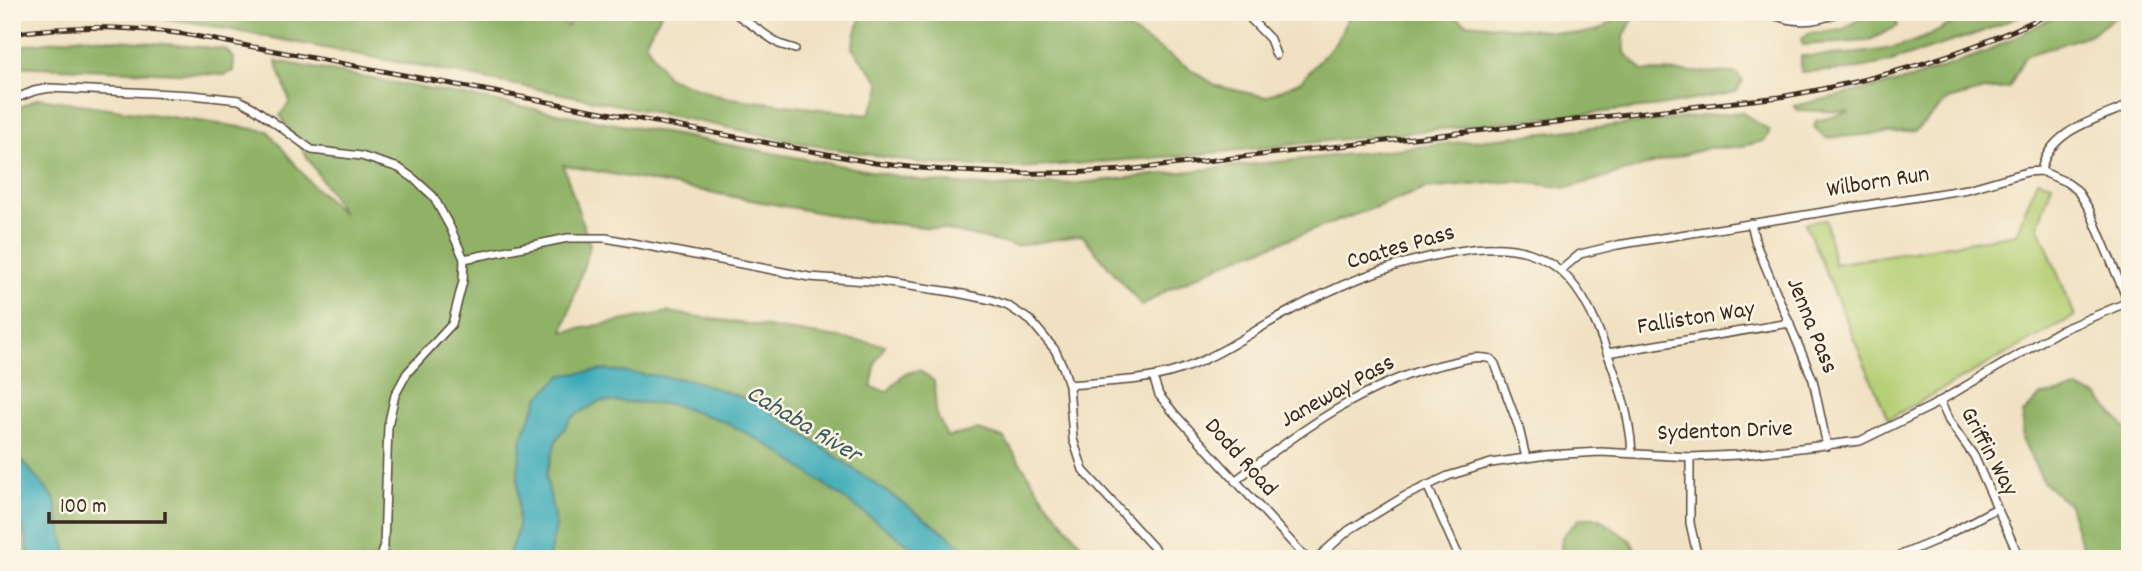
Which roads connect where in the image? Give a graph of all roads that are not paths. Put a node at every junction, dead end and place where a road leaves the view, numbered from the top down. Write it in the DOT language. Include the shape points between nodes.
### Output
graph roads {
  1 [pos="733,12"];
  2 [pos="1244,12"];
  3 [pos="1766,12"];
  4 [pos="1839,12"];
  5 [pos="795,49"];
  6 [pos="1276,55"];
  7 [pos="12,100"];
  8 [pos="2130,105"];
  9 [pos="2040,172"];
  10 [pos="1751,223"];
  11 [pos="464,259"];
  12 [pos="1561,271"];
  13 [pos="2129,304"];
  14 [pos="1790,323"];
  15 [pos="1607,353"];
  16 [pos="1153,377"];
  17 [pos="1069,385"];
  18 [pos="1940,401"];
  19 [pos="1827,446"];
  20 [pos="1632,453"];
  21 [pos="1690,457"];
  22 [pos="1526,458"];
  23 [pos="1235,481"];
  24 [pos="1427,485"];
  25 [pos="1997,508"];
  26 [pos="380,559"];
  27 [pos="1164,559"];
  28 [pos="1307,559"];
  29 [pos="1316,559"];
  30 [pos="1460,559"];
  31 [pos="1698,559"];
  32 [pos="1891,559"];
  33 [pos="2020,559"];
  1 -- 5 [label="street" via="779,44"];
  2 -- 6 [label="street" via="1270,39"];
  3 -- 4 [label="street" via="1796,21 1818,20"];
  7 -- 11 [label="street" via="50,88 239,100 313,150 361,156 399,168 433,196"];
  8 -- 9 [label="street" via="2067,132 2053,143"];
  9 -- 10 [label="street, Wilborn Run" via="1968,189"];
  9 -- 13 [label="street" via="2066,181 2083,197"];
  10 -- 12 [label="street, Wilborn Run" via="1598,249 1580,254"];
  10 -- 14 [label="street, Jenna Pass"];
  11 -- 17 [label="street" via="568,237 607,238 808,276 952,292 1008,306 1031,321 1055,350"];
  11 -- 26 [label="street" via="452,324 407,373 396,395 388,426"];
  12 -- 15 [label="street, Coates Pass" via="1589,307"];
  12 -- 16 [label="street, Coates Pass" via="1533,253 1495,246 1398,264 1317,297 1209,357"];
  13 -- 18 [label="street, Sydenton Drive" via="2059,331"];
  14 -- 15 [label="street, Falliston Way"];
  14 -- 19 [label="street, Jenna Pass" via="1813,380"];
  15 -- 20 [label="street, Coates Pass" via="1629,424"];
  16 -- 17 [label="street, Coates Pass"];
  16 -- 23 [label="street, Dodd Road" via="1159,395"];
  17 -- 27 [label="street" via="1073,439 1083,470"];
  18 -- 19 [label="street, Sydenton Drive" via="1860,441"];
  18 -- 25 [label="street, Griffin Way" via="1974,456"];
  19 -- 21 [label="street, Sydenton Drive"];
  20 -- 21 [label="street, Sydenton Drive"];
  20 -- 22 [label="street, Sydenton Drive"];
  21 -- 31 [label="street" via="1690,523"];
  22 -- 23 [label="street, Janeway Pass" via="1495,364 1474,357 1415,372 1367,393 1297,435"];
  22 -- 24 [label="street, Sydenton Drive" via="1469,469"];
  23 -- 28 [label="street, Dodd Road"];
  24 -- 29 [label="street, Sydenton Drive" via="1358,524"];
  24 -- 30 [label="street"];
  25 -- 32 [label="street"];
  25 -- 33 [label="street, Griffin Way"];
}
